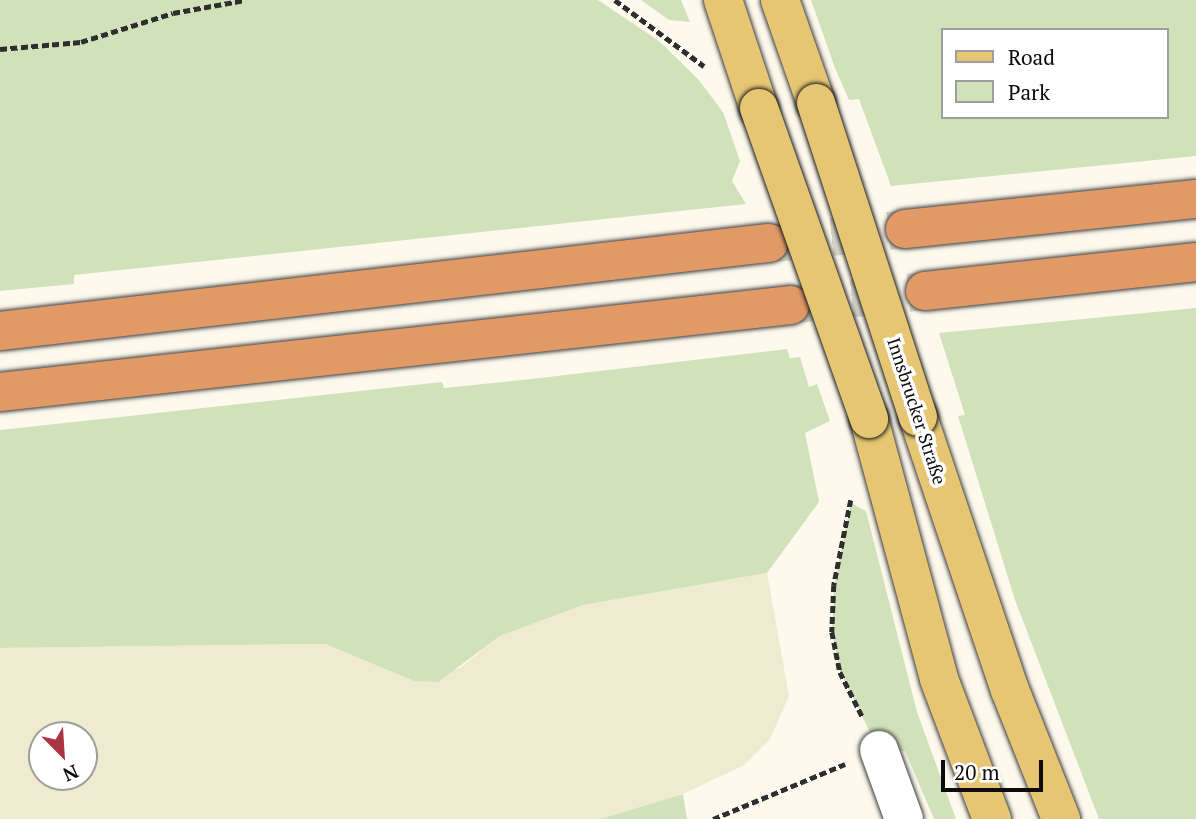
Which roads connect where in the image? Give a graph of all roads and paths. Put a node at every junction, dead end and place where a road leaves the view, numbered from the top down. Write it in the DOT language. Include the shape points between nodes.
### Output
graph roads {
  1 [pos="245,0"];
  2 [pos="615,0"];
  3 [pos="723,0"];
  4 [pos="780,0"];
  5 [pos="0,49"];
  6 [pos="707,71"];
  7 [pos="1196,181"];
  8 [pos="1196,199"];
  9 [pos="1102,207"];
  10 [pos="905,229"];
  11 [pos="769,243"];
  12 [pos="1196,262"];
  13 [pos="925,291"];
  14 [pos="790,304"];
  15 [pos="0,331"];
  16 [pos="0,392"];
  17 [pos="850,491"];
  18 [pos="878,750"];
  19 [pos="810,778"];
  20 [pos="713,819"];
  21 [pos="904,819"];
  22 [pos="992,819"];
  23 [pos="1061,819"];
  1 -- 5 [label="path" via="173,13 81,42"];
  2 -- 6 [label="path" via="701,61"];
  3 -- 22 [label="main road, bridge" via="869,419 939,679"];
  4 -- 23 [label="main road, Innsbrucker Straße, bridge" via="1010,690"];
  7 -- 9 [label="highway"];
  8 -- 9 [label="highway"];
  9 -- 10 [label="highway"];
  11 -- 15 [label="highway"];
  12 -- 13 [label="highway"];
  14 -- 16 [label="highway"];
  17 -- 18 [label="path" via="834,585 832,632 840,672"];
  18 -- 21 [label="street"];
  19 -- 20 [label="path"];
}
